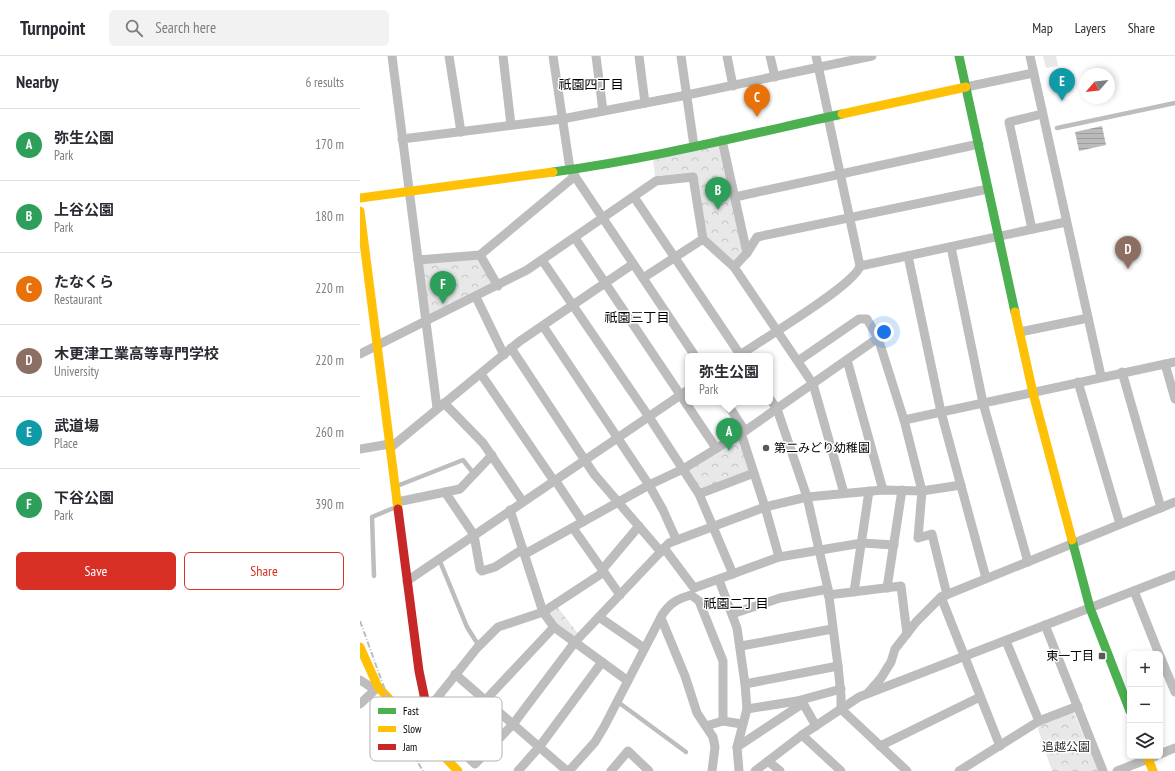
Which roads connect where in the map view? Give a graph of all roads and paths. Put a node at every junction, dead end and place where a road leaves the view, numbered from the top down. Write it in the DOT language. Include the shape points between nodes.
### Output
graph roads {
  1 [pos="392,56"];
  2 [pos="449,56"];
  3 [pos="503,56"];
  4 [pos="553,56"];
  5 [pos="596,56"];
  6 [pos="639,56"];
  7 [pos="681,56"];
  8 [pos="727,56"];
  9 [pos="770,56"];
  10 [pos="816,56"];
  11 [pos="959,56"];
  12 [pos="1030,56"];
  13 [pos="866,57"];
  14 [pos="819,68"];
  15 [pos="1033,73"];
  16 [pos="774,77"];
  17 [pos="733,86"];
  18 [pos="966,87"];
  19 [pos="687,95"];
  20 [pos="645,103"];
  21 [pos="1175,103"];
  22 [pos="603,111"];
  23 [pos="1042,114"];
  24 [pos="829,117"];
  25 [pos="562,119"];
  26 [pos="512,125"];
  27 [pos="1057,128"];
  28 [pos="461,132"];
  29 [pos="402,139"];
  30 [pos="722,140"];
  31 [pos="979,144"];
  32 [pos="694,146"];
  33 [pos="572,172"];
  34 [pos="840,174"];
  35 [pos="988,189"];
  36 [pos="409,191"];
  37 [pos="634,197"];
  38 [pos="735,197"];
  39 [pos="360,198"];
  40 [pos="360,211"];
  41 [pos="603,219"];
  42 [pos="849,219"];
  43 [pos="1066,222"];
  44 [pos="1032,229"];
  45 [pos="999,236"];
  46 [pos="757,237"];
  47 [pos="575,238"];
  48 [pos="703,239"];
  49 [pos="744,239"];
  50 [pos="951,247"];
  51 [pos="748,253"];
  52 [pos="480,255"];
  53 [pos="908,256"];
  54 [pos="675,257"];
  55 [pos="418,260"];
  56 [pos="542,260"];
  57 [pos="633,264"];
  58 [pos="860,266"];
  59 [pos="734,267"];
  60 [pos="643,278"];
  61 [pos="605,283"];
  62 [pos="498,286"];
  63 [pos="476,297"];
  64 [pos="573,305"];
  65 [pos="1088,318"];
  66 [pos="426,321"];
  67 [pos="543,326"];
  68 [pos="777,330"];
  69 [pos="1020,332"];
  70 [pos="878,338"];
  71 [pos="377,346"];
  72 [pos="512,348"];
  73 [pos="693,353"];
  74 [pos="738,353"];
  75 [pos="744,353"];
  76 [pos="360,354"];
  77 [pos="504,355"];
  78 [pos="798,360"];
  79 [pos="847,360"];
  80 [pos="1175,362"];
  81 [pos="1165,364"];
  82 [pos="1122,372"];
  83 [pos="481,374"];
  84 [pos="1101,376"];
  85 [pos="1078,382"];
  86 [pos="813,384"];
  87 [pos="684,393"];
  88 [pos="1033,393"];
  89 [pos="1175,399"];
  90 [pos="773,403"];
  91 [pos="983,403"];
  92 [pos="441,405"];
  93 [pos="691,405"];
  94 [pos="728,405"];
  95 [pos="777,409"];
  96 [pos="941,412"];
  97 [pos="649,417"];
  98 [pos="904,420"];
  99 [pos="743,432"];
  100 [pos="618,438"];
  101 [pos="390,446"];
  102 [pos="716,448"];
  103 [pos="360,449"];
  104 [pos="492,455"];
  105 [pos="586,460"];
  106 [pos="683,469"];
  107 [pos="754,473"];
  108 [pos="474,474"];
  109 [pos="555,480"];
  110 [pos="649,485"];
  111 [pos="961,485"];
  112 [pos="395,487"];
  113 [pos="883,490"];
  114 [pos="902,490"];
  115 [pos="869,491"];
  116 [pos="922,491"];
  117 [pos="445,492"];
  118 [pos="844,493"];
  119 [pos="699,494"];
  120 [pos="807,497"];
  121 [pos="523,502"];
  122 [pos="618,502"];
  123 [pos="1175,502"];
  124 [pos="397,504"];
  125 [pos="765,507"];
  126 [pos="1161,508"];
  127 [pos="510,510"];
  128 [pos="583,522"];
  129 [pos="1120,524"];
  130 [pos="713,525"];
  131 [pos="639,526"];
  132 [pos="572,528"];
  133 [pos="474,535"];
  134 [pos="676,539"];
  135 [pos="862,543"];
  136 [pos="1073,544"];
  137 [pos="894,545"];
  138 [pos="819,549"];
  139 [pos="662,550"];
  140 [pos="524,551"];
  141 [pos="778,557"];
  142 [pos="439,559"];
  143 [pos="1028,562"];
  144 [pos="603,571"];
  145 [pos="733,574"];
  146 [pos="1175,575"];
  147 [pos="374,576"];
  148 [pos="986,578"];
  149 [pos="719,580"];
  150 [pos="407,581"];
  151 [pos="887,588"];
  152 [pos="1134,591"];
  153 [pos="828,592"];
  154 [pos="854,592"];
  155 [pos="620,595"];
  156 [pos="944,596"];
  157 [pos="1090,608"];
  158 [pos="543,612"];
  159 [pos="732,614"];
  160 [pos="599,617"];
  161 [pos="661,618"];
  162 [pos="1046,625"];
  163 [pos="554,627"];
  164 [pos="832,629"];
  165 [pos="907,634"];
  166 [pos="1006,640"];
  167 [pos="575,642"];
  168 [pos="479,646"];
  169 [pos="741,646"];
  170 [pos="360,647"];
  171 [pos="644,648"];
  172 [pos="1158,651"];
  173 [pos="964,657"];
  174 [pos="602,662"];
  175 [pos="1163,662"];
  176 [pos="838,666"];
  177 [pos="455,674"];
  178 [pos="360,680"];
  179 [pos="628,681"];
  180 [pos="745,684"];
  181 [pos="376,688"];
  182 [pos="841,688"];
  183 [pos="1175,692"];
  184 [pos="866,695"];
  185 [pos="385,697"];
  186 [pos="423,697"];
  187 [pos="438,697"];
  188 [pos="482,697"];
  189 [pos="489,697"];
  190 [pos="980,697"];
  191 [pos="618,702"];
  192 [pos="800,702"];
  193 [pos="1127,703"];
  194 [pos="360,704"];
  195 [pos="1078,706"];
  196 [pos="841,709"];
  197 [pos="747,710"];
  198 [pos="502,713"];
  199 [pos="723,721"];
  200 [pos="1039,721"];
  201 [pos="514,723"];
  202 [pos="742,724"];
  203 [pos="706,726"];
  204 [pos="816,726"];
  205 [pos="802,735"];
  206 [pos="502,736"];
  207 [pos="540,746"];
  208 [pos="880,746"];
  209 [pos="1000,746"];
  210 [pos="738,747"];
  211 [pos="1175,748"];
  212 [pos="686,752"];
  213 [pos="1163,753"];
  214 [pos="1145,759"];
  215 [pos="1151,759"];
  216 [pos="449,761"];
  217 [pos="768,761"];
  218 [pos="458,771"];
  219 [pos="518,771"];
  220 [pos="568,771"];
  221 [pos="611,771"];
  222 [pos="649,771"];
  223 [pos="712,771"];
  224 [pos="739,771"];
  225 [pos="755,771"];
  226 [pos="780,771"];
  227 [pos="841,771"];
  228 [pos="907,771"];
  229 [pos="959,771"];
  230 [pos="1103,771"];
  231 [pos="1117,771"];
  232 [pos="1154,771"];
  1 -- 29 [label="street"];
  2 -- 28 [label="street"];
  3 -- 26 [label="street"];
  4 -- 25 [label="street"];
  5 -- 22 [label="street"];
  6 -- 20 [label="street"];
  7 -- 19 [label="street"];
  8 -- 17 [label="street"];
  9 -- 16 [label="street"];
  10 -- 14 [label="street"];
  11 -- 18 [label="main road"];
  12 -- 15 [label="street"];
  13 -- 14 [label="street"];
  14 -- 16 [label="street"];
  14 -- 24 [label="street"];
  15 -- 18 [label="street"];
  15 -- 23 [label="street"];
  16 -- 17 [label="street"];
  17 -- 19 [label="street"];
  18 -- 24 [label="main road"];
  18 -- 31 [label="main road"];
  19 -- 20 [label="street"];
  19 -- 32 [label="street"];
  20 -- 22 [label="street"];
  21 -- 27 [label="lane"];
  22 -- 25 [label="street"];
  23 -- 43 [label="street"];
  23 -- 44 [label="street" via="1009,122"];
  24 -- 30 [label="main road"];
  24 -- 34 [label="street"];
  25 -- 26 [label="street"];
  25 -- 33 [label="street"];
  26 -- 28 [label="street"];
  28 -- 29 [label="street"];
  29 -- 36 [label="street"];
  30 -- 32 [label="main road"];
  30 -- 38 [label="street"];
  31 -- 34 [label="street"];
  31 -- 35 [label="main road"];
  32 -- 33 [label="main road"];
  33 -- 36 [label="main road"];
  33 -- 41 [label="street"];
  33 -- 52 [label="street"];
  34 -- 38 [label="street"];
  34 -- 42 [label="street"];
  35 -- 42 [label="street"];
  35 -- 45 [label="main road"];
  36 -- 39 [label="main road"];
  36 -- 55 [label="street"];
  37 -- 41 [label="street"];
  37 -- 48 [label="street" via="656,181 693,177"];
  37 -- 54 [label="street"];
  38 -- 49 [label="street"];
  40 -- 71 [label="main road"];
  41 -- 47 [label="street"];
  41 -- 57 [label="street"];
  42 -- 46 [label="street"];
  42 -- 58 [label="street"];
  43 -- 44 [label="street"];
  43 -- 65 [label="street"];
  44 -- 45 [label="street"];
  45 -- 50 [label="street"];
  45 -- 69 [label="main road"];
  46 -- 49 [label="street"];
  46 -- 51 [label="street"];
  47 -- 56 [label="street"];
  47 -- 61 [label="street"];
  48 -- 54 [label="street"];
  48 -- 59 [label="street"];
  49 -- 51 [label="street"];
  50 -- 53 [label="street"];
  50 -- 91 [label="street"];
  51 -- 59 [label="street"];
  52 -- 55 [label="street"];
  52 -- 62 [label="street"];
  53 -- 58 [label="street"];
  53 -- 96 [label="street"];
  54 -- 60 [label="street"];
  54 -- 74 [label="street"];
  55 -- 66 [label="street"];
  56 -- 62 [label="street"];
  56 -- 64 [label="street"];
  57 -- 60 [label="street"];
  57 -- 61 [label="street"];
  58 -- 68 [label="street" via="855,275 837,290"];
  59 -- 68 [label="street"];
  60 -- 73 [label="street"];
  61 -- 64 [label="street"];
  61 -- 87 [label="street"];
  62 -- 63 [label="street"];
  63 -- 66 [label="street"];
  63 -- 77 [label="street"];
  64 -- 67 [label="street"];
  64 -- 97 [label="street"];
  65 -- 69 [label="street"];
  65 -- 84 [label="street"];
  66 -- 71 [label="street"];
  66 -- 92 [label="street"];
  67 -- 72 [label="street"];
  67 -- 100 [label="street"];
  68 -- 75 [label="street"];
  68 -- 78 [label="street"];
  69 -- 88 [label="main road"];
  70 -- 78 [label="street" via="866,319 859,319"];
  70 -- 79 [label="street"];
  70 -- 98 [label="street"];
  71 -- 76 [label="street"];
  71 -- 101 [label="main road"];
  72 -- 77 [label="street"];
  72 -- 105 [label="street"];
  77 -- 83 [label="street"];
  78 -- 86 [label="street"];
  79 -- 86 [label="street"];
  79 -- 113 [label="street"];
  80 -- 81 [label="street"];
  81 -- 82 [label="street"];
  81 -- 89 [label="street"];
  82 -- 84 [label="street"];
  82 -- 126 [label="street"];
  83 -- 92 [label="street"];
  83 -- 109 [label="street"];
  84 -- 85 [label="street"];
  85 -- 88 [label="street"];
  85 -- 129 [label="street"];
  86 -- 95 [label="street"];
  86 -- 118 [label="street"];
  87 -- 97 [label="street"];
  88 -- 91 [label="street"];
  88 -- 136 [label="main road"];
  90 -- 95 [label="street"];
  91 -- 96 [label="street"];
  91 -- 143 [label="street"];
  92 -- 101 [label="street"];
  92 -- 104 [label="street" via="472,430"];
  93 -- 102 [label="street"];
  94 -- 99 [label="street"];
  95 -- 99 [label="street"];
  95 -- 120 [label="street"];
  96 -- 98 [label="street"];
  96 -- 111 [label="street"];
  97 -- 100 [label="street"];
  97 -- 106 [label="street"];
  98 -- 116 [label="street"];
  99 -- 102 [label="street"];
  99 -- 107 [label="street"];
  100 -- 105 [label="street"];
  100 -- 110 [label="street"];
  101 -- 103 [label="street"];
  101 -- 112 [label="main road"];
  102 -- 106 [label="street"];
  104 -- 108 [label="street"];
  104 -- 121 [label="street"];
  105 -- 109 [label="street"];
  105 -- 122 [label="street" via="594,474"];
  106 -- 110 [label="street"];
  106 -- 119 [label="street"];
  107 -- 119 [label="street"];
  107 -- 125 [label="street"];
  108 -- 112 [label="lane" via="463,460"];
  108 -- 117 [label="street" via="460,489"];
  109 -- 121 [label="street"];
  109 -- 128 [label="street"];
  110 -- 122 [label="street"];
  110 -- 134 [label="street"];
  111 -- 116 [label="street"];
  111 -- 148 [label="street"];
  112 -- 124 [label="main road"];
  113 -- 114 [label="street"];
  113 -- 115 [label="street"];
  114 -- 116 [label="street"];
  114 -- 137 [label="street"];
  115 -- 118 [label="street"];
  115 -- 135 [label="street"];
  116 -- 156 [label="street" via="918,538 932,534"];
  117 -- 124 [label="street"];
  117 -- 133 [label="street"];
  118 -- 120 [label="street"];
  119 -- 130 [label="street"];
  120 -- 125 [label="street"];
  120 -- 138 [label="street"];
  121 -- 127 [label="street"];
  122 -- 128 [label="street"];
  122 -- 131 [label="street"];
  123 -- 126 [label="street"];
  124 -- 147 [label="lane" via="372,516"];
  124 -- 150 [label="main road"];
  125 -- 130 [label="street"];
  125 -- 141 [label="street"];
  126 -- 129 [label="street"];
  127 -- 133 [label="street"];
  127 -- 140 [label="street"];
  128 -- 132 [label="street"];
  129 -- 136 [label="street"];
  130 -- 134 [label="street"];
  130 -- 145 [label="street"];
  131 -- 139 [label="street"];
  131 -- 144 [label="street"];
  132 -- 140 [label="street"];
  132 -- 144 [label="street"];
  133 -- 140 [label="street" via="482,571"];
  133 -- 142 [label="street"];
  134 -- 139 [label="street"];
  135 -- 137 [label="street"];
  135 -- 138 [label="street"];
  135 -- 154 [label="street"];
  136 -- 143 [label="street"];
  136 -- 157 [label="main road"];
  137 -- 151 [label="street"];
  138 -- 141 [label="street"];
  138 -- 153 [label="street"];
  139 -- 149 [label="street" via="694,588"];
  139 -- 155 [label="street"];
  140 -- 158 [label="street"];
  141 -- 145 [label="street"];
  142 -- 150 [label="street"];
  142 -- 168 [label="lane" via="467,627"];
  143 -- 148 [label="street"];
  144 -- 155 [label="street"];
  144 -- 158 [label="street"];
  145 -- 149 [label="street"];
  146 -- 152 [label="street"];
  148 -- 156 [label="street"];
  149 -- 159 [label="street"];
  150 -- 186 [label="main road"];
  151 -- 154 [label="street"];
  151 -- 165 [label="street" via="901,586"];
  152 -- 157 [label="street"];
  152 -- 172 [label="street"];
  153 -- 154 [label="street"];
  153 -- 159 [label="street" via="780,598"];
  153 -- 164 [label="street"];
  155 -- 160 [label="street"];
  156 -- 165 [label="street"];
  156 -- 173 [label="street"];
  157 -- 162 [label="street"];
  157 -- 193 [label="main road"];
  158 -- 163 [label="street"];
  158 -- 168 [label="street" via="498,627"];
  159 -- 169 [label="street"];
  160 -- 167 [label="street"];
  160 -- 171 [label="street"];
  161 -- 171 [label="street"];
  161 -- 199 [label="street" via="669,605 679,598 691,596 699,601 723,661"];
  161 -- 203 [label="street" via="697,713"];
  162 -- 166 [label="street"];
  162 -- 195 [label="street"];
  163 -- 167 [label="street"];
  163 -- 189 [label="street"];
  164 -- 169 [label="street"];
  164 -- 176 [label="street"];
  165 -- 184 [label="street" via="895,649 891,662 881,678"];
  166 -- 173 [label="street"];
  166 -- 200 [label="street"];
  167 -- 174 [label="street"];
  167 -- 201 [label="street"];
  168 -- 177 [label="street"];
  169 -- 180 [label="street"];
  170 -- 181 [label="main road"];
  171 -- 179 [label="street"];
  173 -- 184 [label="street"];
  173 -- 190 [label="street"];
  174 -- 179 [label="street"];
  174 -- 207 [label="street"];
  175 -- 183 [label="street"];
  176 -- 180 [label="street"];
  176 -- 182 [label="street"];
  177 -- 187 [label="street"];
  177 -- 188 [label="street"];
  178 -- 181 [label="street"];
  179 -- 191 [label="street"];
  180 -- 197 [label="street"];
  181 -- 185 [label="main road"];
  181 -- 194 [label="street"];
  182 -- 192 [label="street"];
  182 -- 196 [label="street"];
  184 -- 196 [label="street"];
  190 -- 208 [label="street"];
  190 -- 209 [label="street"];
  191 -- 212 [label="lane"];
  191 -- 220 [label="street" via="595,742"];
  192 -- 197 [label="street"];
  192 -- 204 [label="street"];
  192 -- 210 [label="street"];
  195 -- 200 [label="street"];
  195 -- 230 [label="street"];
  196 -- 204 [label="street"];
  196 -- 208 [label="street"];
  197 -- 202 [label="street"];
  198 -- 201 [label="street"];
  199 -- 202 [label="street"];
  199 -- 203 [label="street"];
  200 -- 209 [label="street"];
  201 -- 206 [label="street"];
  201 -- 207 [label="street"];
  202 -- 210 [label="street"];
  203 -- 223 [label="street" via="713,737 715,747"];
  204 -- 205 [label="street"];
  205 -- 217 [label="street"];
  205 -- 227 [label="street"];
  207 -- 219 [label="street"];
  207 -- 220 [label="street"];
  208 -- 228 [label="street"];
  209 -- 229 [label="street"];
  210 -- 224 [label="street"];
  211 -- 213 [label="street"];
  214 -- 231 [label="street"];
  215 -- 232 [label="main road"];
  216 -- 218 [label="main road"];
  217 -- 225 [label="street"];
  217 -- 226 [label="street"];
  221 -- 222 [label="street" via="628,751"];
}
